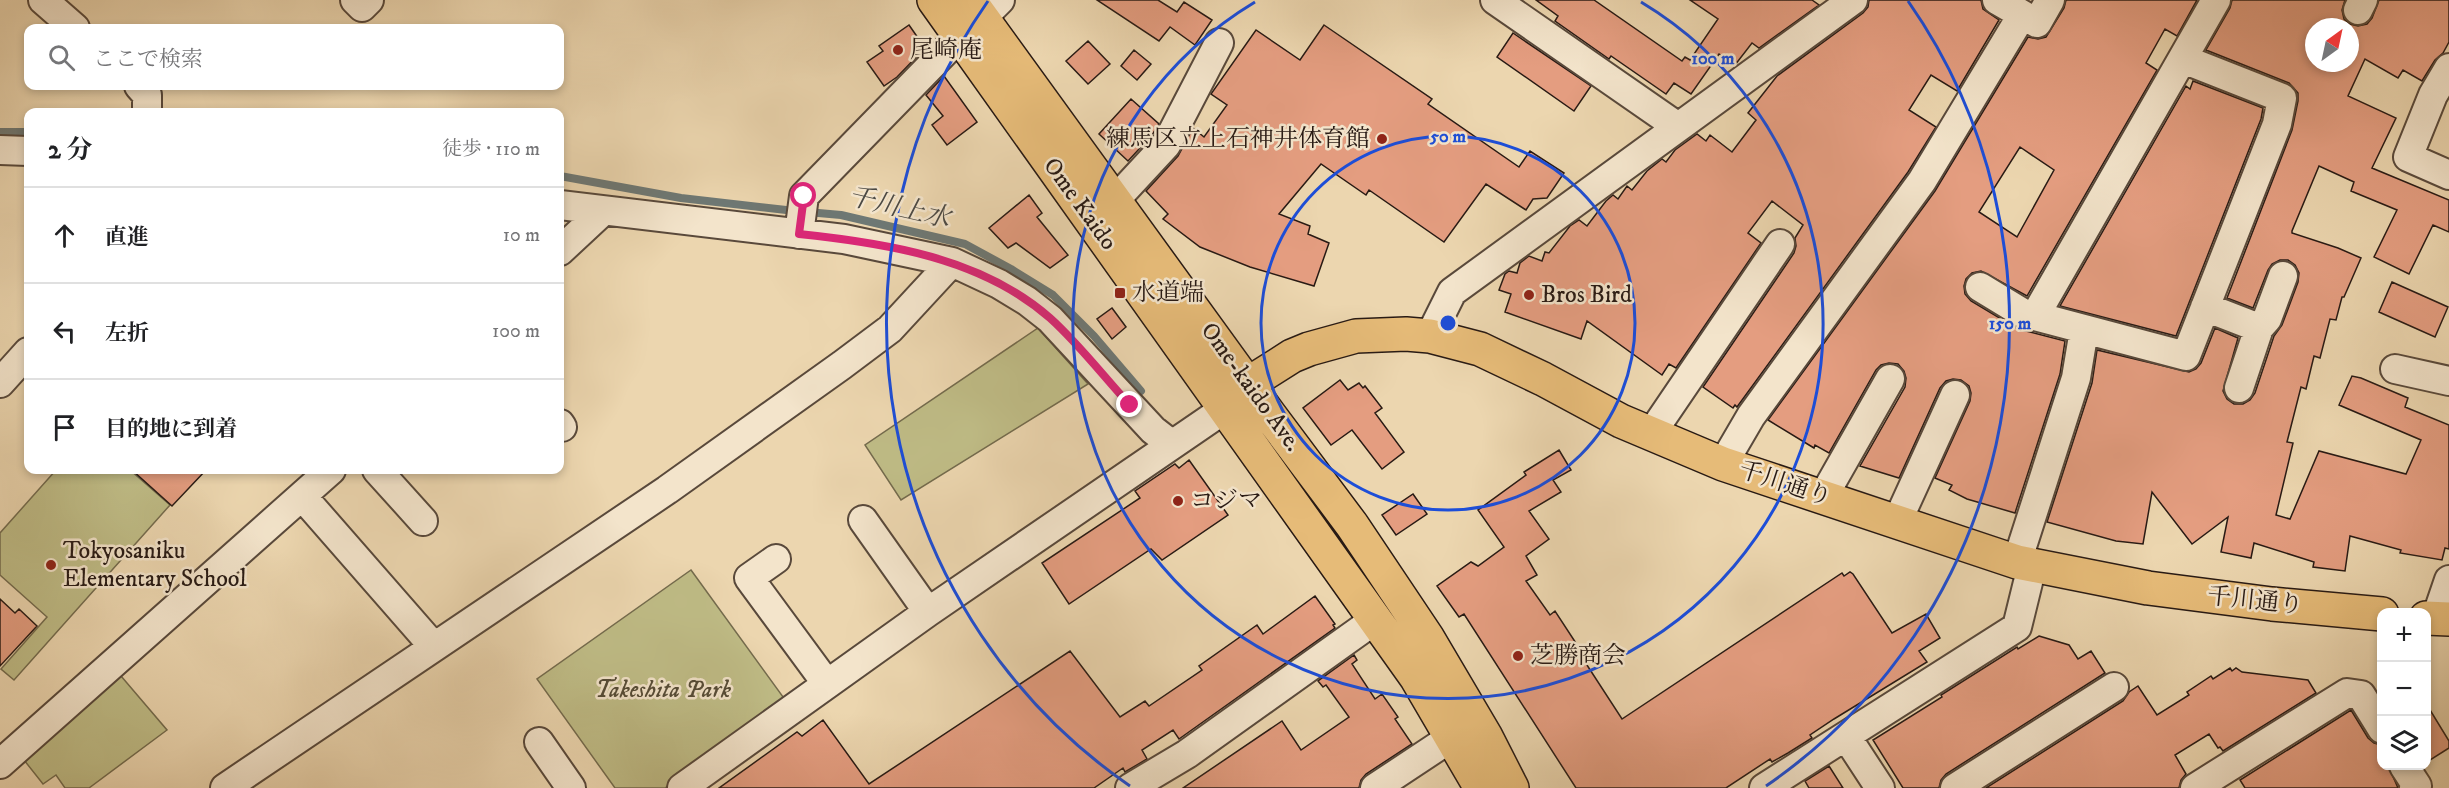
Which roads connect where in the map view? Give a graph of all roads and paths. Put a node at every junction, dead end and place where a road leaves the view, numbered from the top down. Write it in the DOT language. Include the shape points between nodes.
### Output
graph roads {
  1 [pos="43,0"];
  2 [pos="355,0"];
  3 [pos="369,0"];
  4 [pos="934,0"];
  5 [pos="1495,0"];
  6 [pos="1997,0"];
  7 [pos="2050,0"];
  8 [pos="2216,0"];
  9 [pos="1845,2"];
  10 [pos="978,13"];
  11 [pos="2022,15"];
  12 [pos="70,24"];
  13 [pos="1219,43"];
  14 [pos="2183,59"];
  15 [pos="2447,74"];
  16 [pos="142,90"];
  17 [pos="147,108"];
  18 [pos="1678,126"];
  19 [pos="0,150"];
  20 [pos="24,151"];
  21 [pos="2449,175"];
  22 [pos="1115,200"];
  23 [pos="564,206"];
  24 [pos="603,211"];
  25 [pos="799,229"];
  26 [pos="1780,244"];
  27 [pos="564,247"];
  28 [pos="952,262"];
  29 [pos="2283,276"];
  30 [pos="1980,288"];
  31 [pos="2205,307"];
  32 [pos="2035,316"];
  33 [pos="2259,328"];
  34 [pos="2084,330"];
  35 [pos="1430,336"];
  36 [pos="24,356"];
  37 [pos="2395,369"];
  38 [pos="1890,379"];
  39 [pos="2449,381"];
  40 [pos="0,383"];
  41 [pos="1248,384"];
  42 [pos="2239,388"];
  43 [pos="1954,395"];
  44 [pos="1226,408"];
  45 [pos="1651,434"];
  46 [pos="1171,444"];
  47 [pos="1723,464"];
  48 [pos="327,474"];
  49 [pos="380,474"];
  50 [pos="302,496"];
  51 [pos="1823,497"];
  52 [pos="863,520"];
  53 [pos="423,521"];
  54 [pos="1898,522"];
  55 [pos="776,559"];
  56 [pos="2024,564"];
  57 [pos="2449,580"];
  58 [pos="928,612"];
  59 [pos="2377,613"];
  60 [pos="2437,618"];
  61 [pos="1376,620"];
  62 [pos="434,647"];
  63 [pos="827,684"];
  64 [pos="2114,687"];
  65 [pos="2377,721"];
  66 [pos="1846,736"];
  67 [pos="1452,737"];
  68 [pos="539,742"];
  69 [pos="0,764"];
  70 [pos="2407,770"];
  71 [pos="225,788"];
  72 [pos="572,788"];
  73 [pos="682,788"];
  74 [pos="1130,788"];
  75 [pos="1375,788"];
  76 [pos="1481,788"];
  77 [pos="1512,788"];
  78 [pos="1764,788"];
  79 [pos="1880,788"];
  80 [pos="1955,788"];
  81 [pos="2195,788"];
  82 [pos="2414,788"];
  1 -- 12 [label="street"];
  2 -- 3 [label="street" via="362,7"];
  4 -- 10 [label="main road, Ome Kaido"];
  5 -- 18 [label="street"];
  6 -- 11 [label="street"];
  7 -- 11 [label="street" via="2037,22"];
  8 -- 14 [label="street"];
  9 -- 18 [label="street"];
  10 -- 22 [label="main road, Ome-kaido Ave."];
  10 -- 25 [label="street" via="804,196"];
  10 -- 44 [label="main road, Ome Kaido"];
  11 -- 47 [label="street" via="1922,181 1751,416"];
  13 -- 22 [label="street" via="1166,145"];
  14 -- 31 [label="street" via="2282,98 2277,124"];
  14 -- 32 [label="street"];
  15 -- 21 [label="street" via="2433,95 2408,157"];
  16 -- 17 [label="street" via="147,96"];
  18 -- 35 [label="street" via="1452,292"];
  19 -- 20 [label="street"];
  22 -- 41 [label="main road, Ome-kaido Ave."];
  23 -- 24 [label="street"];
  24 -- 25 [label="street"];
  24 -- 27 [label="street"];
  25 -- 28 [label="street"];
  26 -- 45 [label="street"];
  28 -- 46 [label="street" via="999,284 1050,319 1153,430"];
  28 -- 62 [label="street" via="890,329 842,365 667,490"];
  29 -- 33 [label="street" via="2267,319"];
  30 -- 32 [label="street" via="2026,315"];
  31 -- 33 [label="street"];
  31 -- 34 [label="street" via="2186,356"];
  32 -- 34 [label="street"];
  33 -- 42 [label="street"];
  34 -- 56 [label="street" via="2076,378"];
  35 -- 41 [label="main road, 千川通り" via="1382,334 1330,342 1292,356"];
  35 -- 45 [label="main road, 千川通り" via="1480,349"];
  36 -- 40 [label="street"];
  37 -- 39 [label="street"];
  38 -- 51 [label="street"];
  41 -- 44 [label="main road, 千川通り"];
  41 -- 77 [label="main road, Ome-kaido Ave." via="1352,525 1420,628"];
  43 -- 54 [label="street"];
  44 -- 46 [label="street"];
  44 -- 61 [label="main road, Ome-kaido Ave."];
  45 -- 47 [label="main road, 千川通り"];
  46 -- 58 [label="street"];
  47 -- 51 [label="main road, 千川通り"];
  48 -- 50 [label="street"];
  49 -- 53 [label="street"];
  50 -- 62 [label="street"];
  50 -- 69 [label="street"];
  51 -- 54 [label="main road, 千川通り"];
  52 -- 58 [label="street"];
  54 -- 56 [label="main road, 千川通り"];
  55 -- 63 [label="street" via="749,578"];
  56 -- 59 [label="main road, 千川通り" via="2201,595"];
  56 -- 66 [label="street" via="2017,627"];
  57 -- 60 [label="street"];
  58 -- 63 [label="street"];
  61 -- 67 [label="main road, Ome-kaido Ave."];
  61 -- 74 [label="street" via="1187,754"];
  62 -- 71 [label="street"];
  63 -- 73 [label="street"];
  64 -- 80 [label="street"];
  65 -- 81 [label="street" via="2361,695 2347,693"];
  66 -- 78 [label="street"];
  66 -- 79 [label="street"];
  67 -- 75 [label="street"];
  67 -- 76 [label="main road, Ome-kaido Ave."];
  68 -- 72 [label="street"];
  70 -- 82 [label="street" via="2417,786"];
}
